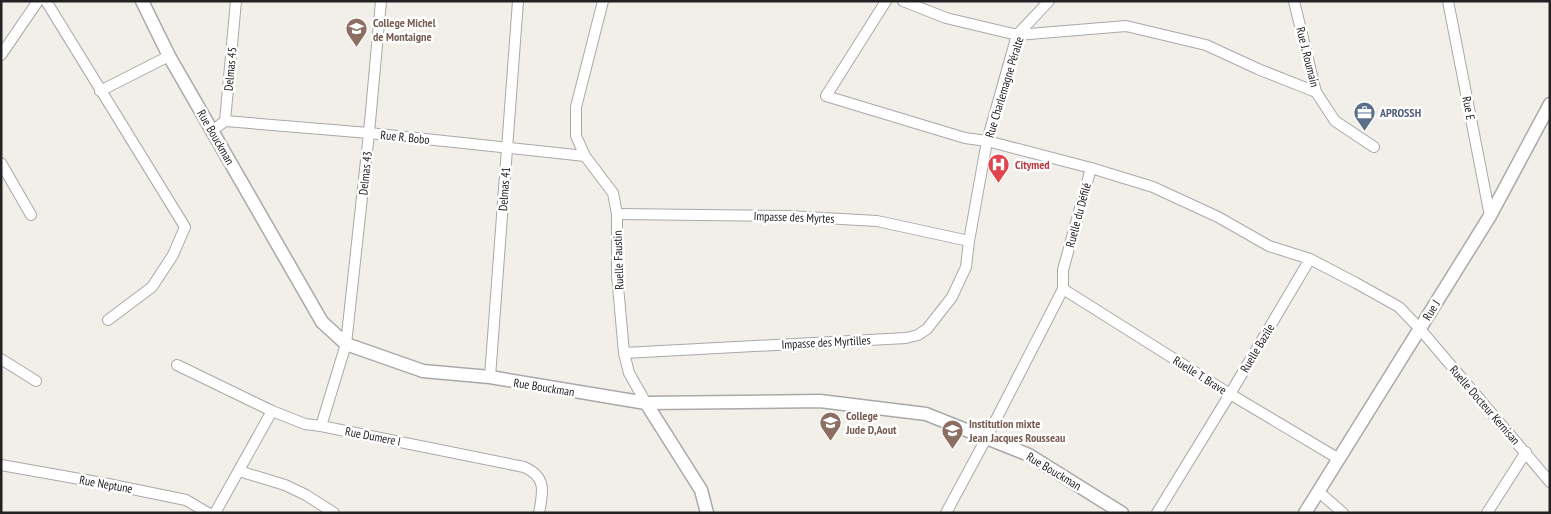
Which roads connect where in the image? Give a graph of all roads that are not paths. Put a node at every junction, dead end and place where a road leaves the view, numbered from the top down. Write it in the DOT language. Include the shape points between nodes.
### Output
graph roads {
  1 [pos="38,1"];
  2 [pos="46,1"];
  3 [pos="142,1"];
  4 [pos="236,1"];
  5 [pos="381,1"];
  6 [pos="518,1"];
  7 [pos="603,1"];
  8 [pos="886,1"];
  9 [pos="903,1"];
  10 [pos="1049,1"];
  11 [pos="1294,1"];
  12 [pos="1448,1"];
  13 [pos="1017,35"];
  14 [pos="1,55"];
  15 [pos="169,56"];
  16 [pos="100,91"];
  17 [pos="1316,92"];
  18 [pos="1550,104"];
  19 [pos="225,120"];
  20 [pos="212,131"];
  21 [pos="369,133"];
  22 [pos="987,141"];
  23 [pos="1374,147"];
  24 [pos="507,148"];
  25 [pos="585,156"];
  26 [pos="1,163"];
  27 [pos="1091,168"];
  28 [pos="617,214"];
  29 [pos="31,215"];
  30 [pos="1490,216"];
  31 [pos="969,241"];
  32 [pos="1310,259"];
  33 [pos="1063,289"];
  34 [pos="108,320"];
  35 [pos="1420,328"];
  36 [pos="346,344"];
  37 [pos="624,353"];
  38 [pos="1,359"];
  39 [pos="177,365"];
  40 [pos="490,377"];
  41 [pos="36,381"];
  42 [pos="1230,394"];
  43 [pos="646,403"];
  44 [pos="272,411"];
  45 [pos="321,426"];
  46 [pos="987,437"];
  47 [pos="1526,452"];
  48 [pos="1339,459"];
  49 [pos="1,465"];
  50 [pos="239,471"];
  51 [pos="1549,480"];
  52 [pos="1319,492"];
  53 [pos="208,513"];
  54 [pos="215,513"];
  55 [pos="334,513"];
  56 [pos="539,513"];
  57 [pos="707,513"];
  58 [pos="946,513"];
  59 [pos="1122,513"];
  60 [pos="1156,513"];
  61 [pos="1306,513"];
  62 [pos="1342,513"];
  63 [pos="1486,513"];
  1 -- 14 [label="street"];
  2 -- 16 [label="street"];
  3 -- 15 [label="street, Rue Bouckman"];
  4 -- 19 [label="street, Delmas 45"];
  5 -- 21 [label="street, Delmas 43"];
  6 -- 24 [label="street, Delmas 41"];
  7 -- 25 [label="street, Ruelle Faustin" via="576,107 576,136"];
  8 -- 22 [label="street" via="826,96 965,138"];
  9 -- 13 [label="street" via="946,18"];
  10 -- 13 [label="street, Rue Charlemagne Péralte"];
  11 -- 17 [label="street, Rue J. Roumain"];
  12 -- 30 [label="street, Rue E"];
  13 -- 17 [label="street" via="1126,26 1206,45"];
  13 -- 22 [label="street, Rue Charlemagne Péralte"];
  15 -- 16 [label="street"];
  15 -- 20 [label="street, Rue Bouckman"];
  16 -- 34 [label="street" via="185,228 173,255 152,287"];
  17 -- 23 [label="street, Rue J. Roumain" via="1335,121"];
  18 -- 30 [label="street, Rue J"];
  19 -- 20 [label="street"];
  19 -- 21 [label="street, Rue R. Bobo"];
  20 -- 36 [label="street, Rue Bouckman" via="322,322"];
  21 -- 24 [label="street, Rue R. Bobo"];
  21 -- 36 [label="street, Delmas 43"];
  22 -- 27 [label="street"];
  22 -- 31 [label="street, Rue Charlemagne Péralte"];
  24 -- 25 [label="street, Rue R. Bobo"];
  24 -- 40 [label="street, Delmas 41"];
  25 -- 28 [label="street, Ruelle Faustin" via="613,194"];
  26 -- 29 [label="street"];
  27 -- 32 [label="street, Ruelle du Défilé" via="1154,187 1218,217 1269,246"];
  27 -- 33 [label="street, Ruelle du Défilé" via="1063,270"];
  28 -- 31 [label="street, Impasse des Myrtes" via="788,216 877,221"];
  28 -- 37 [label="street, Ruelle Faustin" via="617,275"];
  30 -- 35 [label="street, Rue J"];
  31 -- 37 [label="street, Impasse des Myrtilles" via="966,266 952,297 927,329 918,335"];
  32 -- 35 [label="street, Ruelle du Défilé" via="1399,307"];
  32 -- 42 [label="street, Ruelle Bazile"];
  33 -- 42 [label="street, Ruelle T. Brave"];
  33 -- 46 [label="street, Ruelle du Défilé"];
  35 -- 47 [label="street, Ruelle Docteur Kernisan"];
  35 -- 48 [label="street, Rue J"];
  36 -- 40 [label="street, Rue Bouckman" via="423,371"];
  36 -- 45 [label="street, Delmas 43"];
  37 -- 43 [label="street, Ruelle Faustin" via="629,373"];
  38 -- 41 [label="street"];
  39 -- 44 [label="street, Rue Dumere I"];
  40 -- 43 [label="street, Rue Bouckman"];
  42 -- 48 [label="street, Ruelle T. Brave"];
  42 -- 60 [label="street, Ruelle Bazile"];
  43 -- 46 [label="street, Rue Bouckman" via="820,401 926,414"];
  43 -- 57 [label="street, Ruelle Faustin" via="701,490"];
  44 -- 45 [label="street, Rue Dumere I"];
  44 -- 50 [label="street"];
  45 -- 56 [label="street, Rue Dumere I" via="524,467 534,471 540,480 543,491"];
  46 -- 58 [label="street, Ruelle du Défilé"];
  46 -- 59 [label="street, Rue Bouckman" via="1029,455"];
  47 -- 51 [label="street, Ruelle Docteur Kernisan"];
  47 -- 63 [label="street"];
  48 -- 52 [label="street, Rue J"];
  49 -- 53 [label="street, Rue Neptune" via="186,500"];
  50 -- 54 [label="street"];
  50 -- 55 [label="street" via="285,485"];
  52 -- 61 [label="street, Rue J"];
  52 -- 62 [label="street"];
}
